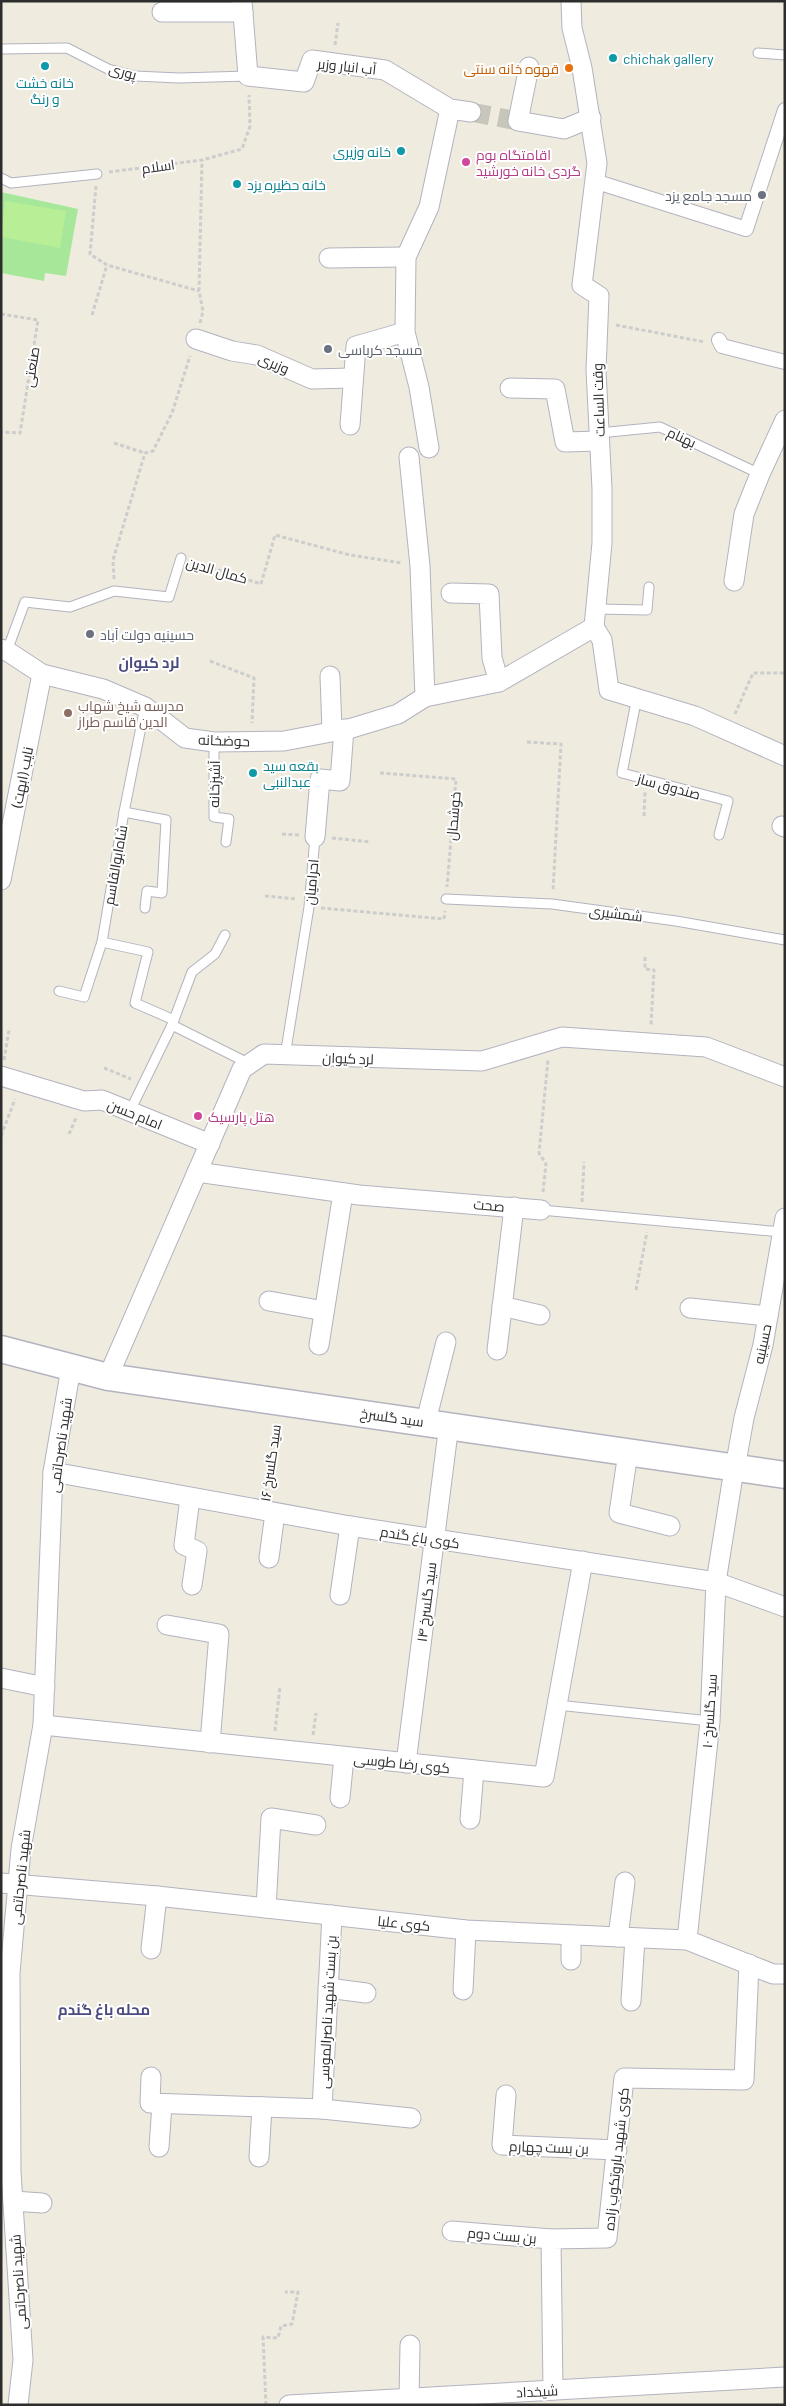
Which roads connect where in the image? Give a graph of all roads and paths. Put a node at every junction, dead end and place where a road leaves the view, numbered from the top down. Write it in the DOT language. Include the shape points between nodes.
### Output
graph roads {
  1 [pos="572,1"];
  2 [pos="243,7"];
  3 [pos="162,12"];
  4 [pos="1,49"];
  5 [pos="758,53"];
  6 [pos="785,55"];
  7 [pos="529,67"];
  8 [pos="248,76"];
  9 [pos="450,109"];
  10 [pos="785,110"];
  11 [pos="471,112"];
  12 [pos="591,118"];
  13 [pos="202,160"];
  14 [pos="97,174"];
  15 [pos="1,178"];
  16 [pos="594,181"];
  17 [pos="406,257"];
  18 [pos="329,258"];
  19 [pos="107,265"];
  20 [pos="199,291"];
  21 [pos="1,314"];
  22 [pos="92,315"];
  23 [pos="598,322"];
  24 [pos="404,332"];
  25 [pos="196,339"];
  26 [pos="721,343"];
  27 [pos="785,362"];
  28 [pos="352,378"];
  29 [pos="510,388"];
  30 [pos="785,420"];
  31 [pos="350,425"];
  32 [pos="1,432"];
  33 [pos="599,437"];
  34 [pos="114,443"];
  35 [pos="429,448"];
  36 [pos="145,453"];
  37 [pos="409,457"];
  38 [pos="760,474"];
  39 [pos="181,558"];
  40 [pos="420,566"];
  41 [pos="734,581"];
  42 [pos="649,587"];
  43 [pos="114,591"];
  44 [pos="435,592"];
  45 [pos="595,618"];
  46 [pos="4,650"];
  47 [pos="210,661"];
  48 [pos="42,674"];
  49 [pos="785,674"];
  50 [pos="330,676"];
  51 [pos="499,682"];
  52 [pos="425,697"];
  53 [pos="637,697"];
  54 [pos="146,707"];
  55 [pos="338,730"];
  56 [pos="728,731"];
  57 [pos="252,741"];
  58 [pos="214,742"];
  59 [pos="527,742"];
  60 [pos="785,756"];
  61 [pos="380,772"];
  62 [pos="645,779"];
  63 [pos="124,812"];
  64 [pos="644,816"];
  65 [pos="718,835"];
  66 [pos="315,836"];
  67 [pos="226,842"];
  68 [pos="371,842"];
  69 [pos="4,860"];
  70 [pos="1,880"];
  71 [pos="265,896"];
  72 [pos="446,899"];
  73 [pos="309,903"];
  74 [pos="552,904"];
  75 [pos="145,908"];
  76 [pos="225,935"];
  77 [pos="785,940"];
  78 [pos="102,942"];
  79 [pos="646,957"];
  80 [pos="59,991"];
  81 [pos="173,1022"];
  82 [pos="9,1030"];
  83 [pos="550,1042"];
  84 [pos="650,1043"];
  85 [pos="285,1056"];
  86 [pos="1,1060"];
  87 [pos="250,1064"];
  88 [pos="104,1068"];
  89 [pos="1,1076"];
  90 [pos="785,1076"];
  91 [pos="22,1082"];
  92 [pos="143,1084"];
  93 [pos="130,1111"];
  94 [pos="1,1136"];
  95 [pos="210,1144"];
  96 [pos="584,1162"];
  97 [pos="197,1172"];
  98 [pos="343,1193"];
  99 [pos="514,1207"];
  100 [pos="541,1210"];
  101 [pos="581,1213"];
  102 [pos="650,1219"];
  103 [pos="784,1225"];
  104 [pos="636,1290"];
  105 [pos="270,1301"];
  106 [pos="502,1306"];
  107 [pos="690,1308"];
  108 [pos="324,1311"];
  109 [pos="540,1315"];
  110 [pos="768,1316"];
  111 [pos="446,1342"];
  112 [pos="319,1345"];
  113 [pos="1,1349"];
  114 [pos="497,1350"];
  115 [pos="1,1364"];
  116 [pos="70,1375"];
  117 [pos="105,1383"];
  118 [pos="277,1415"];
  119 [pos="426,1421"];
  120 [pos="447,1440"];
  121 [pos="626,1466"];
  122 [pos="53,1472"];
  123 [pos="734,1475"];
  124 [pos="785,1475"];
  125 [pos="785,1490"];
  126 [pos="190,1498"];
  127 [pos="269,1512"];
  128 [pos="350,1526"];
  129 [pos="670,1526"];
  130 [pos="434,1540"];
  131 [pos="269,1558"];
  132 [pos="583,1561"];
  133 [pos="716,1582"];
  134 [pos="192,1585"];
  135 [pos="340,1595"];
  136 [pos="785,1607"];
  137 [pos="167,1625"];
  138 [pos="1,1678"];
  139 [pos="45,1687"];
  140 [pos="280,1687"];
  141 [pos="557,1705"];
  142 [pos="710,1721"];
  143 [pos="42,1725"];
  144 [pos="210,1743"];
  145 [pos="273,1749"];
  146 [pos="344,1757"];
  147 [pos="406,1763"];
  148 [pos="474,1770"];
  149 [pos="340,1798"];
  150 [pos="470,1819"];
  151 [pos="316,1825"];
  152 [pos="625,1882"];
  153 [pos="10,1884"];
  154 [pos="157,1896"];
  155 [pos="266,1908"];
  156 [pos="332,1915"];
  157 [pos="466,1930"];
  158 [pos="571,1935"];
  159 [pos="626,1937"];
  160 [pos="686,1940"];
  161 [pos="151,1949"];
  162 [pos="571,1960"];
  163 [pos="748,1964"];
  164 [pos="785,1974"];
  165 [pos="328,1988"];
  166 [pos="463,1990"];
  167 [pos="366,1993"];
  168 [pos="631,2001"];
  169 [pos="151,2077"];
  170 [pos="6,2092"];
  171 [pos="506,2094"];
  172 [pos="162,2104"];
  173 [pos="262,2107"];
  174 [pos="322,2109"];
  175 [pos="410,2118"];
  176 [pos="159,2147"];
  177 [pos="617,2150"];
  178 [pos="259,2158"];
  179 [pos="13,2201"];
  180 [pos="42,2203"];
  181 [pos="452,2231"];
  182 [pos="552,2239"];
  183 [pos="284,2292"];
  184 [pos="410,2345"];
  185 [pos="785,2377"];
  186 [pos="553,2390"];
  187 [pos="409,2398"];
  188 [pos="434,2401"];
  189 [pos="18,2405"];
  190 [pos="266,2405"];
  191 [pos="289,2405"];
  1 -- 12 [label="street, وقت الساعت" via="572,28 586,66"];
  2 -- 3 [label="street"];
  2 -- 8 [label="street"];
  4 -- 8 [label="lane, پوری" via="67,48 108,68 135,76"];
  5 -- 6 [label="lane"];
  7 -- 12 [label="street" via="518,121 564,129"];
  8 -- 9 [label="street, آب انبار وزیر" via="304,82 312,60 385,70"];
  8 -- 13 [label="path, اسلام" via="250,126 242,149"];
  9 -- 11 [label="street"];
  9 -- 17 [label="street" via="430,207"];
  10 -- 16 [label="street" via="746,229"];
  12 -- 16 [label="street, وقت الساعت" via="597,163"];
  13 -- 14 [label="path, اسلام"];
  13 -- 20 [label="path"];
  14 -- 15 [label="lane" via="11,183"];
  14 -- 19 [label="path" via="90,254"];
  16 -- 23 [label="street, وقت الساعت" via="582,285 599,296"];
  17 -- 18 [label="street"];
  17 -- 24 [label="street"];
  19 -- 20 [label="path"];
  19 -- 22 [label="path"];
  20 -- 25 [label="path" via="203,311"];
  21 -- 32 [label="path, صنعتی" via="38,320 20,433"];
  23 -- 26 [label="path"];
  23 -- 33 [label="street, وقت الساعت"];
  24 -- 28 [label="street" via="356,346"];
  24 -- 35 [label="street" via="419,387"];
  25 -- 28 [label="street, وزیری" via="232,352 257,355 312,379"];
  25 -- 36 [label="path" via="172,413 153,451"];
  26 -- 27 [label="street"];
  28 -- 31 [label="street"];
  29 -- 33 [label="street" via="555,388 565,442"];
  30 -- 38 [label="street"];
  33 -- 38 [label="lane, بهنام" via="660,427"];
  33 -- 45 [label="street, وقت الساعت" via="602,543"];
  34 -- 36 [label="path"];
  36 -- 43 [label="path" via="113,560"];
  37 -- 40 [label="street"];
  38 -- 41 [label="street" via="744,514"];
  39 -- 40 [label="path, کمال الدین" via="261,584 275,534 350,555"];
  39 -- 43 [label="lane, کمال الدین" via="169,597"];
  40 -- 44 [label="street"];
  42 -- 45 [label="lane" via="647,610"];
  43 -- 46 [label="lane, کمال الدین" via="70,607 25,602"];
  44 -- 51 [label="street" via="489,594 492,658"];
  44 -- 52 [label="street"];
  45 -- 51 [label="street"];
  45 -- 53 [label="street" via="602,640 609,690"];
  46 -- 48 [label="street, حوضخانه"];
  47 -- 57 [label="path" via="254,678"];
  48 -- 54 [label="street, حوضخانه" via="103,689"];
  48 -- 69 [label="street, نایب (ابهت)"];
  49 -- 56 [label="path" via="753,673"];
  50 -- 55 [label="street"];
  51 -- 52 [label="street"];
  52 -- 55 [label="street, حوضخانه" via="398,714"];
  53 -- 56 [label="street" via="695,716"];
  53 -- 62 [label="lane, صندوق ساز" via="622,773"];
  54 -- 58 [label="street, حوضخانه" via="185,738"];
  54 -- 63 [label="lane, شاه‌ابوالقاسم"];
  55 -- 57 [label="street, حوضخانه" via="284,741"];
  55 -- 66 [label="street, احرامیان" via="340,781 320,779"];
  56 -- 60 [label="street"];
  57 -- 58 [label="street, حوضخانه"];
  58 -- 67 [label="lane, آشپزخانه" via="214,817 229,819"];
  59 -- 74 [label="path" via="561,744"];
  61 -- 72 [label="path, خوشحال" via="456,779"];
  62 -- 64 [label="path"];
  62 -- 65 [label="lane, صندوق ساز" via="728,801"];
  63 -- 75 [label="lane" via="166,820 162,893 147,891"];
  63 -- 78 [label="lane, شاه‌ابوالقاسم"];
  66 -- 68 [label="path"];
  66 -- 73 [label="lane, احرامیان"];
  69 -- 70 [label="street, نایب (ابهت)"];
  71 -- 73 [label="path"];
  72 -- 73 [label="path" via="444,919"];
  72 -- 74 [label="lane, شمشیری"];
  73 -- 85 [label="lane, احرامیان"];
  74 -- 77 [label="lane, شمشیری"];
  76 -- 81 [label="lane" via="216,954 192,972"];
  78 -- 80 [label="lane, شاه‌ابوالقاسم" via="84,997"];
  78 -- 81 [label="lane" via="148,952 135,1003"];
  79 -- 84 [label="path" via="645,969 654,970"];
  81 -- 87 [label="lane"];
  81 -- 92 [label="lane"];
  82 -- 86 [label="path" via="4,1060"];
  83 -- 84 [label="street, لرد کیوان" via="562,1036"];
  83 -- 85 [label="street, لرد کیوان" via="482,1061"];
  83 -- 100 [label="path" via="539,1153 546,1164"];
  84 -- 90 [label="street, لرد کیوان" via="706,1047"];
  85 -- 87 [label="street, لرد کیوان" via="264,1054"];
  87 -- 95 [label="street" via="242,1069"];
  88 -- 92 [label="path"];
  89 -- 91 [label="street, امام حسن"];
  91 -- 93 [label="street, امام حسن" via="84,1101 102,1100"];
  91 -- 94 [label="path"];
  92 -- 93 [label="lane"];
  93 -- 95 [label="street, امام حسن"];
  95 -- 97 [label="street"];
  96 -- 101 [label="path"];
  97 -- 98 [label="street, صحت"];
  97 -- 117 [label="street"];
  98 -- 99 [label="street, صحت"];
  98 -- 108 [label="street"];
  99 -- 100 [label="street, صحت"];
  99 -- 106 [label="street"];
  100 -- 101 [label="lane, صحت"];
  101 -- 102 [label="lane, صحت"];
  102 -- 103 [label="lane, صحت"];
  102 -- 104 [label="path"];
  103 -- 110 [label="street, حسینیه"];
  105 -- 108 [label="street"];
  106 -- 109 [label="street"];
  106 -- 114 [label="street"];
  107 -- 110 [label="street"];
  108 -- 112 [label="street"];
  110 -- 123 [label="street, حسینیه"];
  111 -- 119 [label="street"];
  113 -- 116 [label="main road, سید گلسرخ"];
  115 -- 116 [label="main road, سید گلسرخ"];
  116 -- 117 [label="main road, سید گلسرخ"];
  116 -- 122 [label="street, شهید ناصرحاتمی"];
  117 -- 118 [label="main road, سید گلسرخ"];
  117 -- 119 [label="main road, سید گلسرخ"];
  118 -- 120 [label="main road, سید گلسرخ"];
  118 -- 127 [label="path, سید گلسرخ ۱۶"];
  119 -- 123 [label="main road, سید گلسرخ"];
  120 -- 121 [label="main road, سید گلسرخ"];
  120 -- 130 [label="street, سید گلسرخ ۱۴"];
  121 -- 123 [label="main road, سید گلسرخ"];
  121 -- 129 [label="street" via="618,1513"];
  122 -- 126 [label="street, کوی باغ گندم"];
  122 -- 139 [label="street, شهید ناصرحاتمی"];
  123 -- 124 [label="main road, سید گلسرخ"];
  123 -- 125 [label="main road, سید گلسرخ"];
  123 -- 133 [label="street, سید گلسرخ ۱۰"];
  126 -- 127 [label="street, کوی باغ گندم"];
  126 -- 134 [label="street" via="184,1545 197,1551"];
  127 -- 128 [label="street, کوی باغ گندم"];
  127 -- 131 [label="street"];
  128 -- 130 [label="street, کوی باغ گندم"];
  128 -- 135 [label="street"];
  130 -- 132 [label="street, کوی باغ گندم"];
  130 -- 147 [label="street, سید گلسرخ ۱۴"];
  132 -- 133 [label="street, کوی باغ گندم"];
  132 -- 141 [label="street, کوی رضا طوسی"];
  133 -- 136 [label="street, کوی باغ گندم"];
  133 -- 142 [label="street, سید گلسرخ ۱۰"];
  137 -- 144 [label="street" via="219,1634"];
  138 -- 139 [label="street"];
  139 -- 143 [label="street, شهید ناصرحاتمی"];
  140 -- 145 [label="path"];
  141 -- 142 [label="lane"];
  141 -- 148 [label="street, کوی رضا طوسی" via="544,1777"];
  142 -- 160 [label="street, سید گلسرخ ۱۰"];
  143 -- 144 [label="street, کوی رضا طوسی"];
  143 -- 153 [label="street, شهید ناصرحاتمی" via="21,1849"];
  144 -- 145 [label="street, کوی رضا طوسی"];
  145 -- 146 [label="street, کوی رضا طوسی"];
  146 -- 147 [label="street, کوی رضا طوسی"];
  146 -- 149 [label="street"];
  147 -- 148 [label="street, کوی رضا طوسی"];
  148 -- 150 [label="street"];
  151 -- 155 [label="street" via="271,1818"];
  152 -- 159 [label="street"];
  153 -- 154 [label="street, کوی علیا"];
  153 -- 170 [label="street, شهید ناصرحاتمی"];
  154 -- 155 [label="street, کوی علیا"];
  154 -- 161 [label="street"];
  155 -- 156 [label="street, کوی علیا"];
  156 -- 157 [label="street, کوی علیا"];
  156 -- 165 [label="street, بن بست شهید ناصرالموسی"];
  157 -- 158 [label="street, کوی علیا"];
  157 -- 166 [label="street"];
  158 -- 159 [label="street, کوی علیا"];
  158 -- 162 [label="street"];
  159 -- 160 [label="street, کوی علیا"];
  159 -- 168 [label="street"];
  160 -- 163 [label="street, کوی علیا"];
  163 -- 164 [label="street, کوی علیا" via="774,1974"];
  163 -- 177 [label="street, کوی شهید باروتکوب زاده" via="744,2080 624,2078"];
  165 -- 167 [label="street"];
  165 -- 174 [label="street, بن بست شهید ناصرالموسی"];
  169 -- 172 [label="street" via="150,2103"];
  170 -- 179 [label="street, شهید ناصرحاتمی"];
  171 -- 177 [label="street, بن بست چهارم" via="502,2145"];
  172 -- 173 [label="street"];
  172 -- 176 [label="street"];
  173 -- 174 [label="street"];
  173 -- 178 [label="street"];
  174 -- 175 [label="street"];
  177 -- 182 [label="street, کوی شهید باروتکوب زاده" via="608,2238"];
  179 -- 180 [label="street"];
  179 -- 189 [label="street, شهید ناصرحاتمی" via="23,2360"];
  181 -- 182 [label="street, بن بست دوم"];
  182 -- 186 [label="street"];
  183 -- 190 [label="path" via="298,2292 292,2324 281,2326 278,2338 263,2337"];
  184 -- 187 [label="street"];
  185 -- 186 [label="street, شیخداد"];
  186 -- 188 [label="street, شیخداد"];
  187 -- 188 [label="street, شیخداد"];
  187 -- 191 [label="street, شیخداد"];
}
